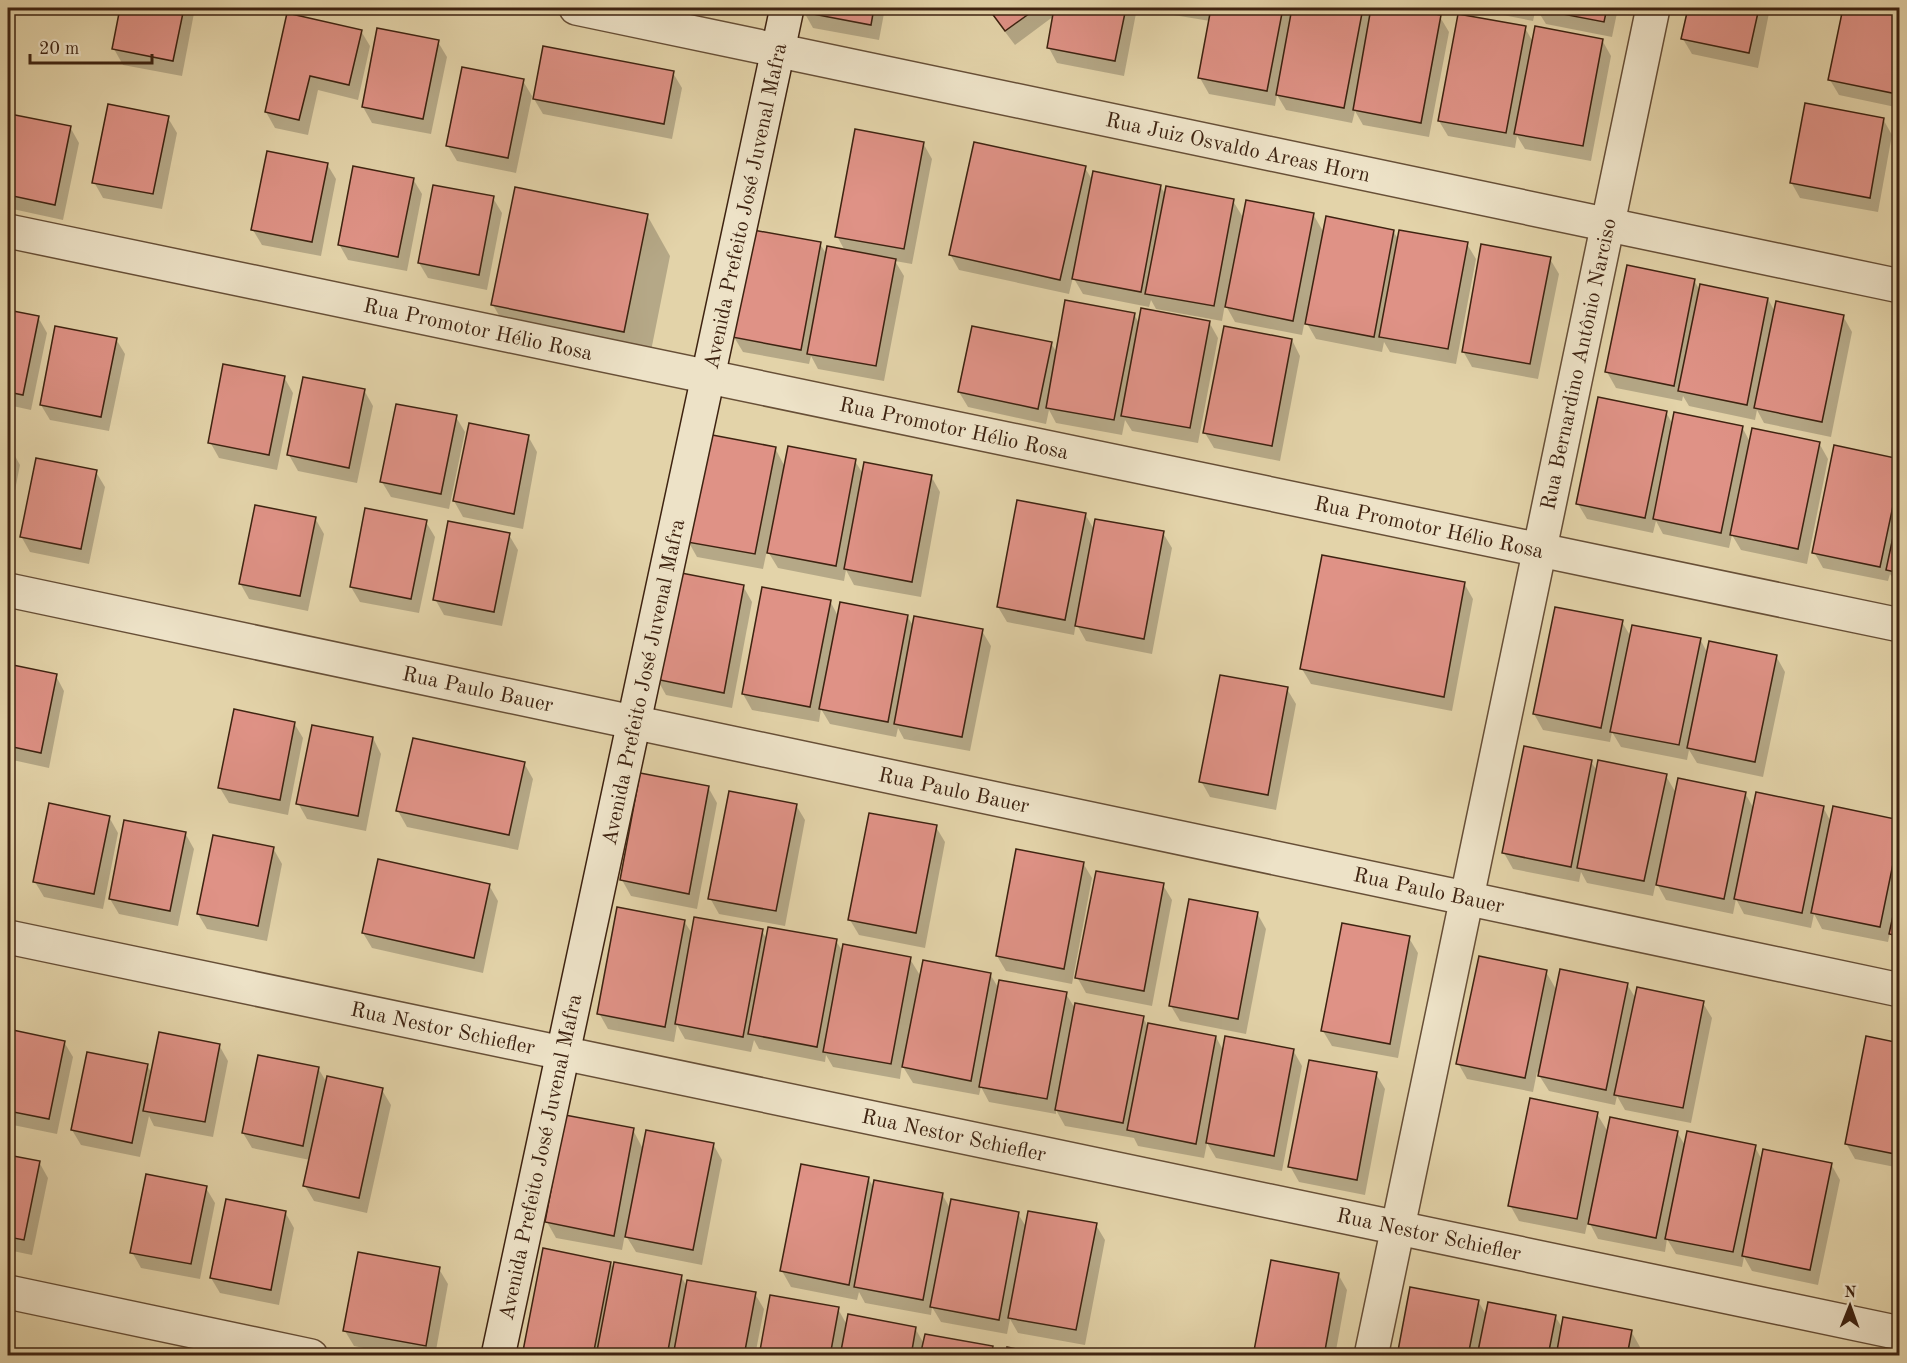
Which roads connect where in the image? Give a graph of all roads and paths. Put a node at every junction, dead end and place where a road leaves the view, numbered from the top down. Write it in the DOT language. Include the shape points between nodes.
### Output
graph roads {
  1 [pos="576,8"];
  2 [pos="787,8"];
  3 [pos="1653,8"];
  4 [pos="778,50"];
  5 [pos="1608,225"];
  6 [pos="8,231"];
  7 [pos="1899,286"];
  8 [pos="708,377"];
  9 [pos="1539,550"];
  10 [pos="8,590"];
  11 [pos="1899,626"];
  12 [pos="634,722"];
  13 [pos="1466,898"];
  14 [pos="8,937"];
  15 [pos="1899,990"];
  16 [pos="562,1053"];
  17 [pos="1397,1228"];
  18 [pos="8,1292"];
  19 [pos="1899,1333"];
  20 [pos="311,1356"];
  21 [pos="498,1356"];
  22 [pos="1371,1356"];
  1 -- 4 [label="street, Rua Juiz Osvaldo Areas Horn"];
  2 -- 4 [label="street, Avenida Prefeito José Juvenal Mafra"];
  3 -- 5 [label="street, Rua Bernardino Antônio Narciso"];
  4 -- 5 [label="street, Rua Juiz Osvaldo Areas Horn"];
  4 -- 8 [label="street, Avenida Prefeito José Juvenal Mafra"];
  5 -- 7 [label="street, Rua Juiz Osvaldo Areas Horn"];
  5 -- 9 [label="street, Rua Bernardino Antônio Narciso"];
  6 -- 8 [label="street, Rua Promotor Hélio Rosa"];
  8 -- 9 [label="street, Rua Promotor Hélio Rosa"];
  8 -- 12 [label="street, Avenida Prefeito José Juvenal Mafra"];
  9 -- 11 [label="street, Rua Promotor Hélio Rosa"];
  9 -- 13 [label="street, Rua Bernardino Antônio Narciso"];
  10 -- 12 [label="street, Rua Paulo Bauer"];
  12 -- 13 [label="street, Rua Paulo Bauer"];
  12 -- 16 [label="street, Avenida Prefeito José Juvenal Mafra"];
  13 -- 15 [label="street, Rua Paulo Bauer"];
  13 -- 17 [label="street, Rua Bernardino Antônio Narciso"];
  14 -- 16 [label="street, Rua Nestor Schiefler"];
  16 -- 17 [label="street, Rua Nestor Schiefler"];
  16 -- 21 [label="street, Avenida Prefeito José Juvenal Mafra"];
  17 -- 19 [label="street, Rua Nestor Schiefler"];
  17 -- 22 [label="street, Rua Bernardino Antônio Narciso"];
  18 -- 20 [label="street"];
}
